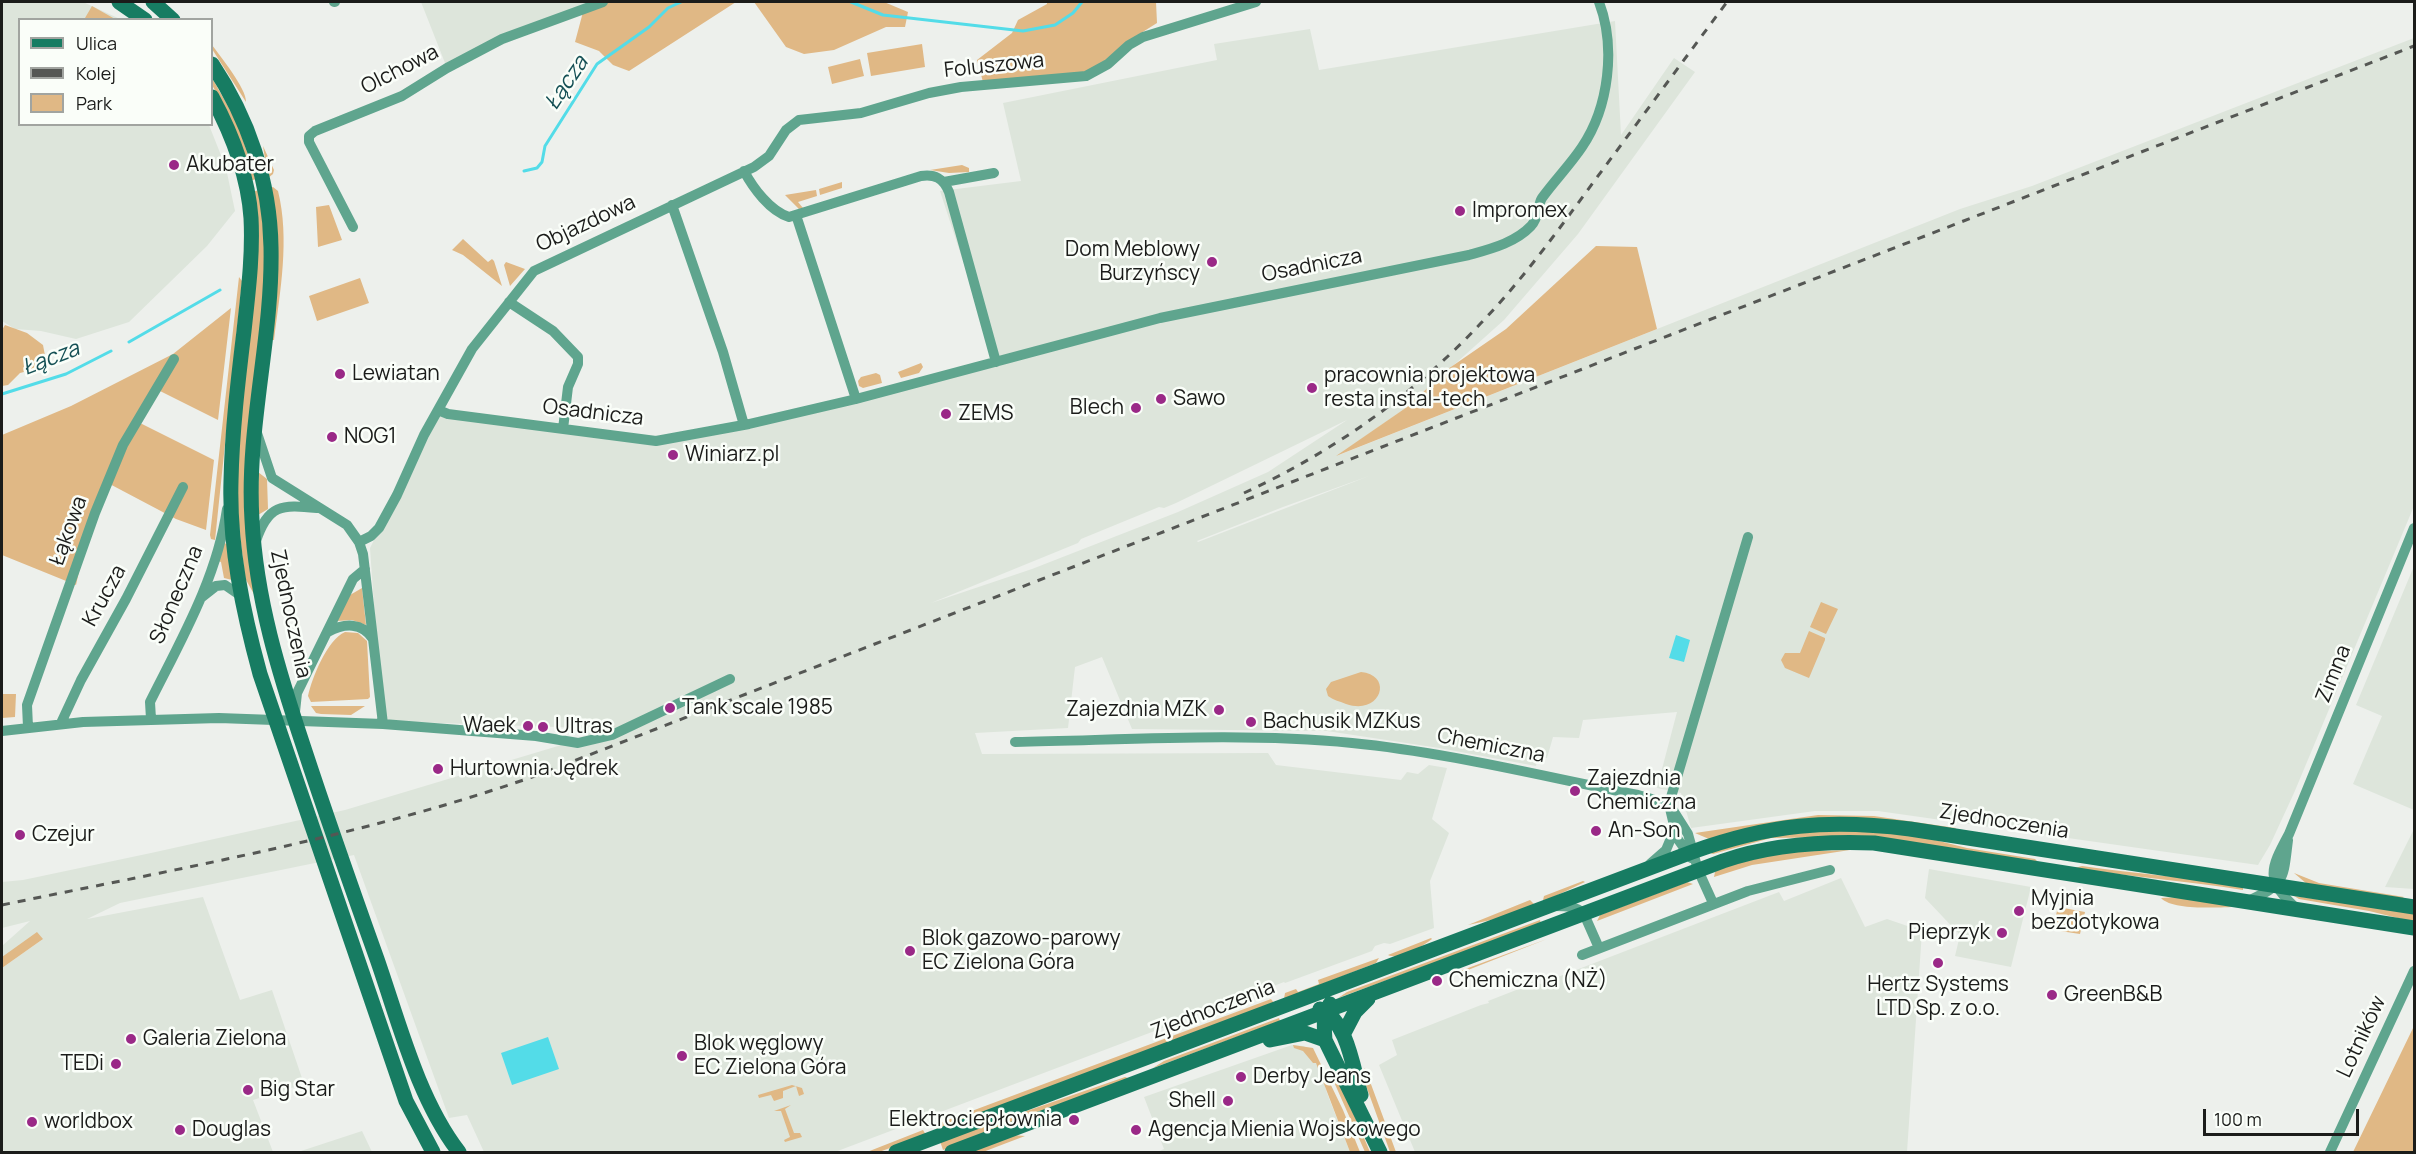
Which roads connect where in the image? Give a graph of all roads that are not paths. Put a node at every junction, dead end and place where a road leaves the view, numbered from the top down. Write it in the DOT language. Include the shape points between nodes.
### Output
graph roads {
  1 [pos="118,2"];
  2 [pos="138,2"];
  3 [pos="153,2"];
  4 [pos="166,2"];
  5 [pos="603,2"];
  6 [pos="1256,2"];
  7 [pos="1599,2"];
  8 [pos="143,18"];
  9 [pos="145,18"];
  10 [pos="172,18"];
  11 [pos="173,18"];
  12 [pos="213,66"];
  13 [pos="213,99"];
  14 [pos="744,171"];
  15 [pos="994,173"];
  16 [pos="944,182"];
  17 [pos="672,205"];
  18 [pos="796,215"];
  19 [pos="353,226"];
  20 [pos="508,302"];
  21 [pos="174,359"];
  22 [pos="996,362"];
  23 [pos="856,399"];
  24 [pos="438,410"];
  25 [pos="254,424"];
  26 [pos="744,424"];
  27 [pos="563,429"];
  28 [pos="231,482"];
  29 [pos="183,487"];
  30 [pos="319,508"];
  31 [pos="2415,528"];
  32 [pos="1748,537"];
  33 [pos="359,542"];
  34 [pos="254,548"];
  35 [pos="365,569"];
  36 [pos="241,596"];
  37 [pos="202,597"];
  38 [pos="328,632"];
  39 [pos="375,642"];
  40 [pos="730,679"];
  41 [pos="152,719"];
  42 [pos="296,721"];
  43 [pos="61,723"];
  44 [pos="383,724"];
  45 [pos="28,727"];
  46 [pos="2,731"];
  47 [pos="1015,742"];
  48 [pos="1669,804"];
  49 [pos="1674,831"];
  50 [pos="1691,853"];
  51 [pos="1703,869"];
  52 [pos="1830,870"];
  53 [pos="1637,872"];
  54 [pos="2277,886"];
  55 [pos="1594,889"];
  56 [pos="2248,901"];
  57 [pos="1713,903"];
  58 [pos="1546,907"];
  59 [pos="2415,907"];
  60 [pos="2299,910"];
  61 [pos="1583,914"];
  62 [pos="2415,928"];
  63 [pos="1599,948"];
  64 [pos="1582,955"];
  65 [pos="2415,970"];
  66 [pos="1365,975"];
  67 [pos="1376,993"];
  68 [pos="1286,1004"];
  69 [pos="1326,1012"];
  70 [pos="1344,1033"];
  71 [pos="1325,1040"];
  72 [pos="1220,1052"];
  73 [pos="1377,1147"];
  74 [pos="430,1148"];
  75 [pos="459,1152"];
  76 [pos="896,1152"];
  77 [pos="952,1152"];
  78 [pos="2330,1152"];
  1 -- 8 [label="main road"];
  2 -- 9 [label="main road"];
  3 -- 10 [label="main road"];
  4 -- 11 [label="main road"];
  5 -- 19 [label="street, Olchowa" via="502,39 402,96 309,136"];
  6 -- 14 [label="street, Foluszowa" via="1143,37 1086,76 952,88 861,113 799,120 786,130 769,156"];
  7 -- 22 [label="street, Osadnicza" via="1607,56 1601,110 1583,147 1540,201 1540,212 1531,226 1518,236 1498,247 1469,255 1160,318"];
  12 -- 25 [label="main road, Zjednoczenia" via="245,121 269,217 271,268"];
  13 -- 28 [label="main road, Zjednoczenia" via="238,158 251,217 251,272"];
  14 -- 17 [label="street, Objazdowa"];
  14 -- 18 [label="street" via="773,208 789,217"];
  15 -- 16 [label="street"];
  16 -- 18 [label="street" via="930,174 921,176"];
  16 -- 22 [label="street"];
  17 -- 20 [label="street, Objazdowa" via="537,268"];
  17 -- 26 [label="street"];
  18 -- 23 [label="street"];
  20 -- 24 [label="street, Objazdowa" via="472,349"];
  20 -- 27 [label="street" via="553,331 578,357 568,387"];
  21 -- 45 [label="street, Łąkowa" via="123,445 111,474 27,705"];
  22 -- 23 [label="street, Osadnicza"];
  23 -- 26 [label="street, Osadnicza"];
  24 -- 27 [label="street, Osadnicza"];
  24 -- 33 [label="street, Objazdowa" via="378,528"];
  25 -- 30 [label="street" via="272,478"];
  25 -- 34 [label="main road, Zjednoczenia"];
  26 -- 27 [label="street, Osadnicza" via="656,441"];
  28 -- 36 [label="main road, Zjednoczenia"];
  28 -- 37 [label="street, Słoneczna" via="219,547"];
  29 -- 43 [label="street, Krucza"];
  30 -- 33 [label="street" via="347,525"];
  30 -- 34 [label="street" via="294,505 277,509 262,524"];
  31 -- 54 [label="street, Zimna" via="2273,866 2272,878"];
  32 -- 48 [label="street"];
  33 -- 35 [label="street"];
  34 -- 75 [label="main road, Zjednoczenia" via="259,589 283,686 340,856 426,1097"];
  35 -- 38 [label="street" via="353,579"];
  35 -- 39 [label="street"];
  36 -- 37 [label="street, Zjednoczenia" via="225,585 211,588"];
  36 -- 74 [label="main road, Zjednoczenia" via="260,674 406,1101"];
  37 -- 41 [label="street, Słoneczna" via="150,702"];
  38 -- 39 [label="street" via="355,625"];
  38 -- 42 [label="street" via="297,693"];
  39 -- 44 [label="street"];
  40 -- 44 [label="street" via="612,735 586,742"];
  41 -- 42 [label="street"];
  41 -- 43 [label="street"];
  42 -- 44 [label="street"];
  43 -- 45 [label="street"];
  45 -- 46 [label="street"];
  47 -- 48 [label="street, Chemiczna" via="1228,737 1351,743 1417,752"];
  48 -- 49 [label="street"];
  48 -- 50 [label="street" via="1688,834"];
  49 -- 50 [label="street" via="1680,844"];
  49 -- 53 [label="street" via="1666,850"];
  50 -- 51 [label="street"];
  50 -- 53 [label="main road, Zjednoczenia"];
  50 -- 54 [label="main road, Zjednoczenia" via="1776,828 1873,825"];
  51 -- 56 [label="main road, Zjednoczenia" via="1783,846 1874,843"];
  51 -- 57 [label="street"];
  51 -- 61 [label="main road, Zjednoczenia"];
  52 -- 57 [label="street"];
  53 -- 55 [label="main road, Zjednoczenia"];
  54 -- 56 [label="street"];
  54 -- 59 [label="main road, Zjednoczenia"];
  54 -- 60 [label="street"];
  55 -- 58 [label="main road, Zjednoczenia"];
  55 -- 61 [label="street" via="1585,902"];
  56 -- 60 [label="main road, Zjednoczenia"];
  57 -- 63 [label="street"];
  58 -- 61 [label="street, Zjednoczenia" via="1566,906"];
  58 -- 66 [label="main road, Zjednoczenia"];
  60 -- 62 [label="main road, Zjednoczenia"];
  61 -- 63 [label="street"];
  61 -- 67 [label="main road, Zjednoczenia"];
  63 -- 64 [label="street"];
  65 -- 78 [label="street, Lotników"];
  66 -- 68 [label="main road, Zjednoczenia"];
  66 -- 69 [label="main road" via="1332,999"];
  67 -- 69 [label="main road, Zjednoczenia"];
  67 -- 70 [label="main road" via="1355,1012"];
  68 -- 69 [label="main road" via="1313,1006"];
  68 -- 76 [label="main road, Zjednoczenia"];
  69 -- 70 [label="main road"];
  69 -- 71 [label="main road"];
  69 -- 72 [label="main road, Zjednoczenia"];
  70 -- 73 [label="main road"];
  71 -- 72 [label="main road" via="1305,1033"];
  71 -- 73 [label="main road"];
  72 -- 77 [label="main road, Zjednoczenia"];
}
